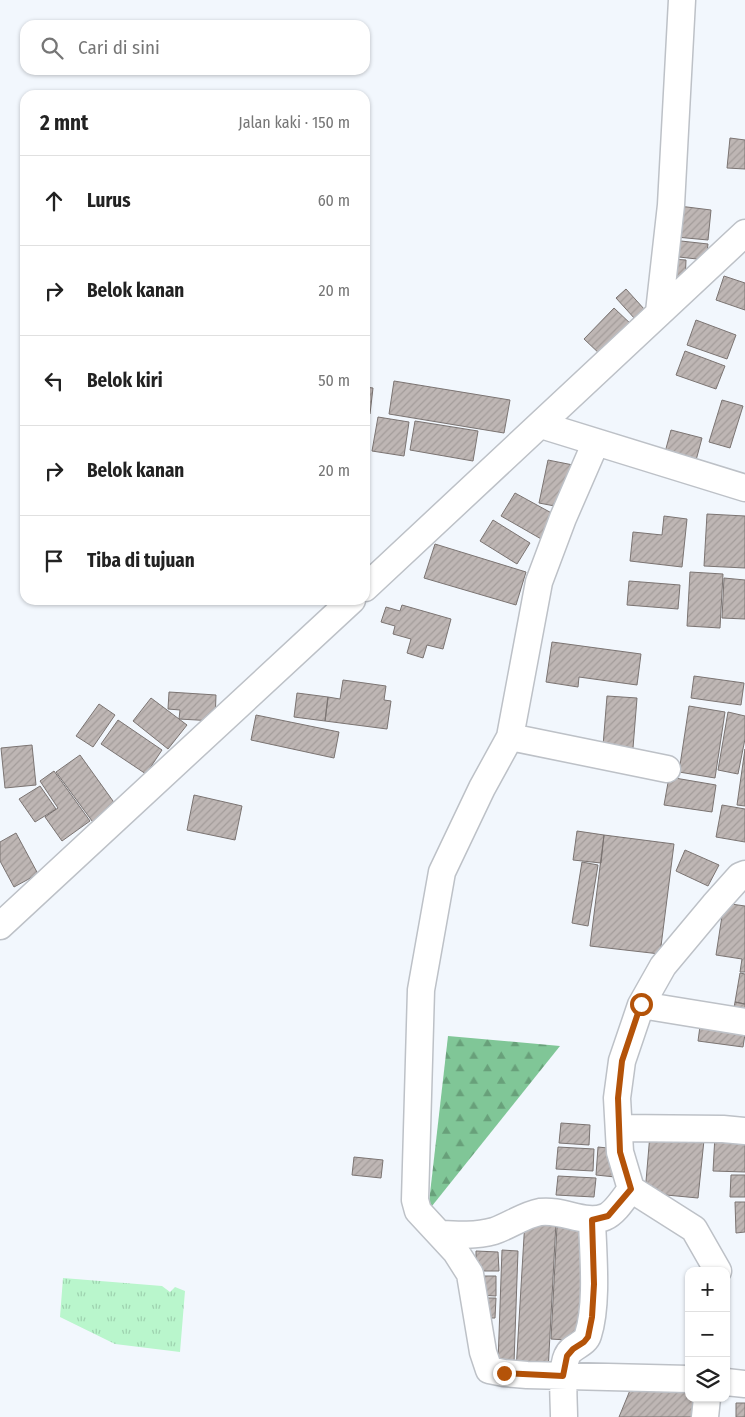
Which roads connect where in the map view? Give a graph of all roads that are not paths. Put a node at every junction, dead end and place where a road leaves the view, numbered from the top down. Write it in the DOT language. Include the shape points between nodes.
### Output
graph roads {
  1 [pos="682,0"];
  2 [pos="745,233"];
  3 [pos="659,312"];
  4 [pos="541,425"];
  5 [pos="596,442"];
  6 [pos="745,488"];
  7 [pos="370,583"];
  8 [pos="347,605"];
  9 [pos="510,736"];
  10 [pos="667,769"];
  11 [pos="745,874"];
  12 [pos="0,926"];
  13 [pos="641,1004"];
  14 [pos="745,1022"];
  15 [pos="619,1128"];
  16 [pos="745,1131"];
  17 [pos="631,1189"];
  18 [pos="592,1220"];
  19 [pos="440,1234"];
  20 [pos="716,1267"];
  21 [pos="563,1376"];
  22 [pos="685,1379"];
  23 [pos="730,1382"];
  24 [pos="745,1384"];
  25 [pos="707,1402"];
  26 [pos="564,1417"];
  27 [pos="706,1417"];
  1 -- 3 [label="street" via="671,205"];
  2 -- 3 [label="street"];
  3 -- 4 [label="street"];
  4 -- 5 [label="street"];
  4 -- 7 [label="street"];
  5 -- 6 [label="street"];
  5 -- 9 [label="street" via="539,582"];
  8 -- 12 [label="street"];
  9 -- 10 [label="street"];
  9 -- 19 [label="street" via="442,872 421,990 415,1200 418,1211"];
  11 -- 13 [label="street" via="663,966"];
  13 -- 14 [label="street"];
  13 -- 15 [label="street" via="622,1061"];
  15 -- 16 [label="street"];
  15 -- 17 [label="street" via="620,1152"];
  17 -- 18 [label="street" via="608,1216"];
  17 -- 20 [label="street" via="694,1230"];
  18 -- 19 [label="street" via="559,1212 540,1212 495,1231 469,1236"];
  18 -- 21 [label="street" via="592,1317 588,1337 567,1356"];
  19 -- 21 [label="street" via="470,1274 489,1370"];
  21 -- 22 [label="street"];
  21 -- 26 [label="street"];
  23 -- 24 [label="street"];
  25 -- 27 [label="street"];
}
